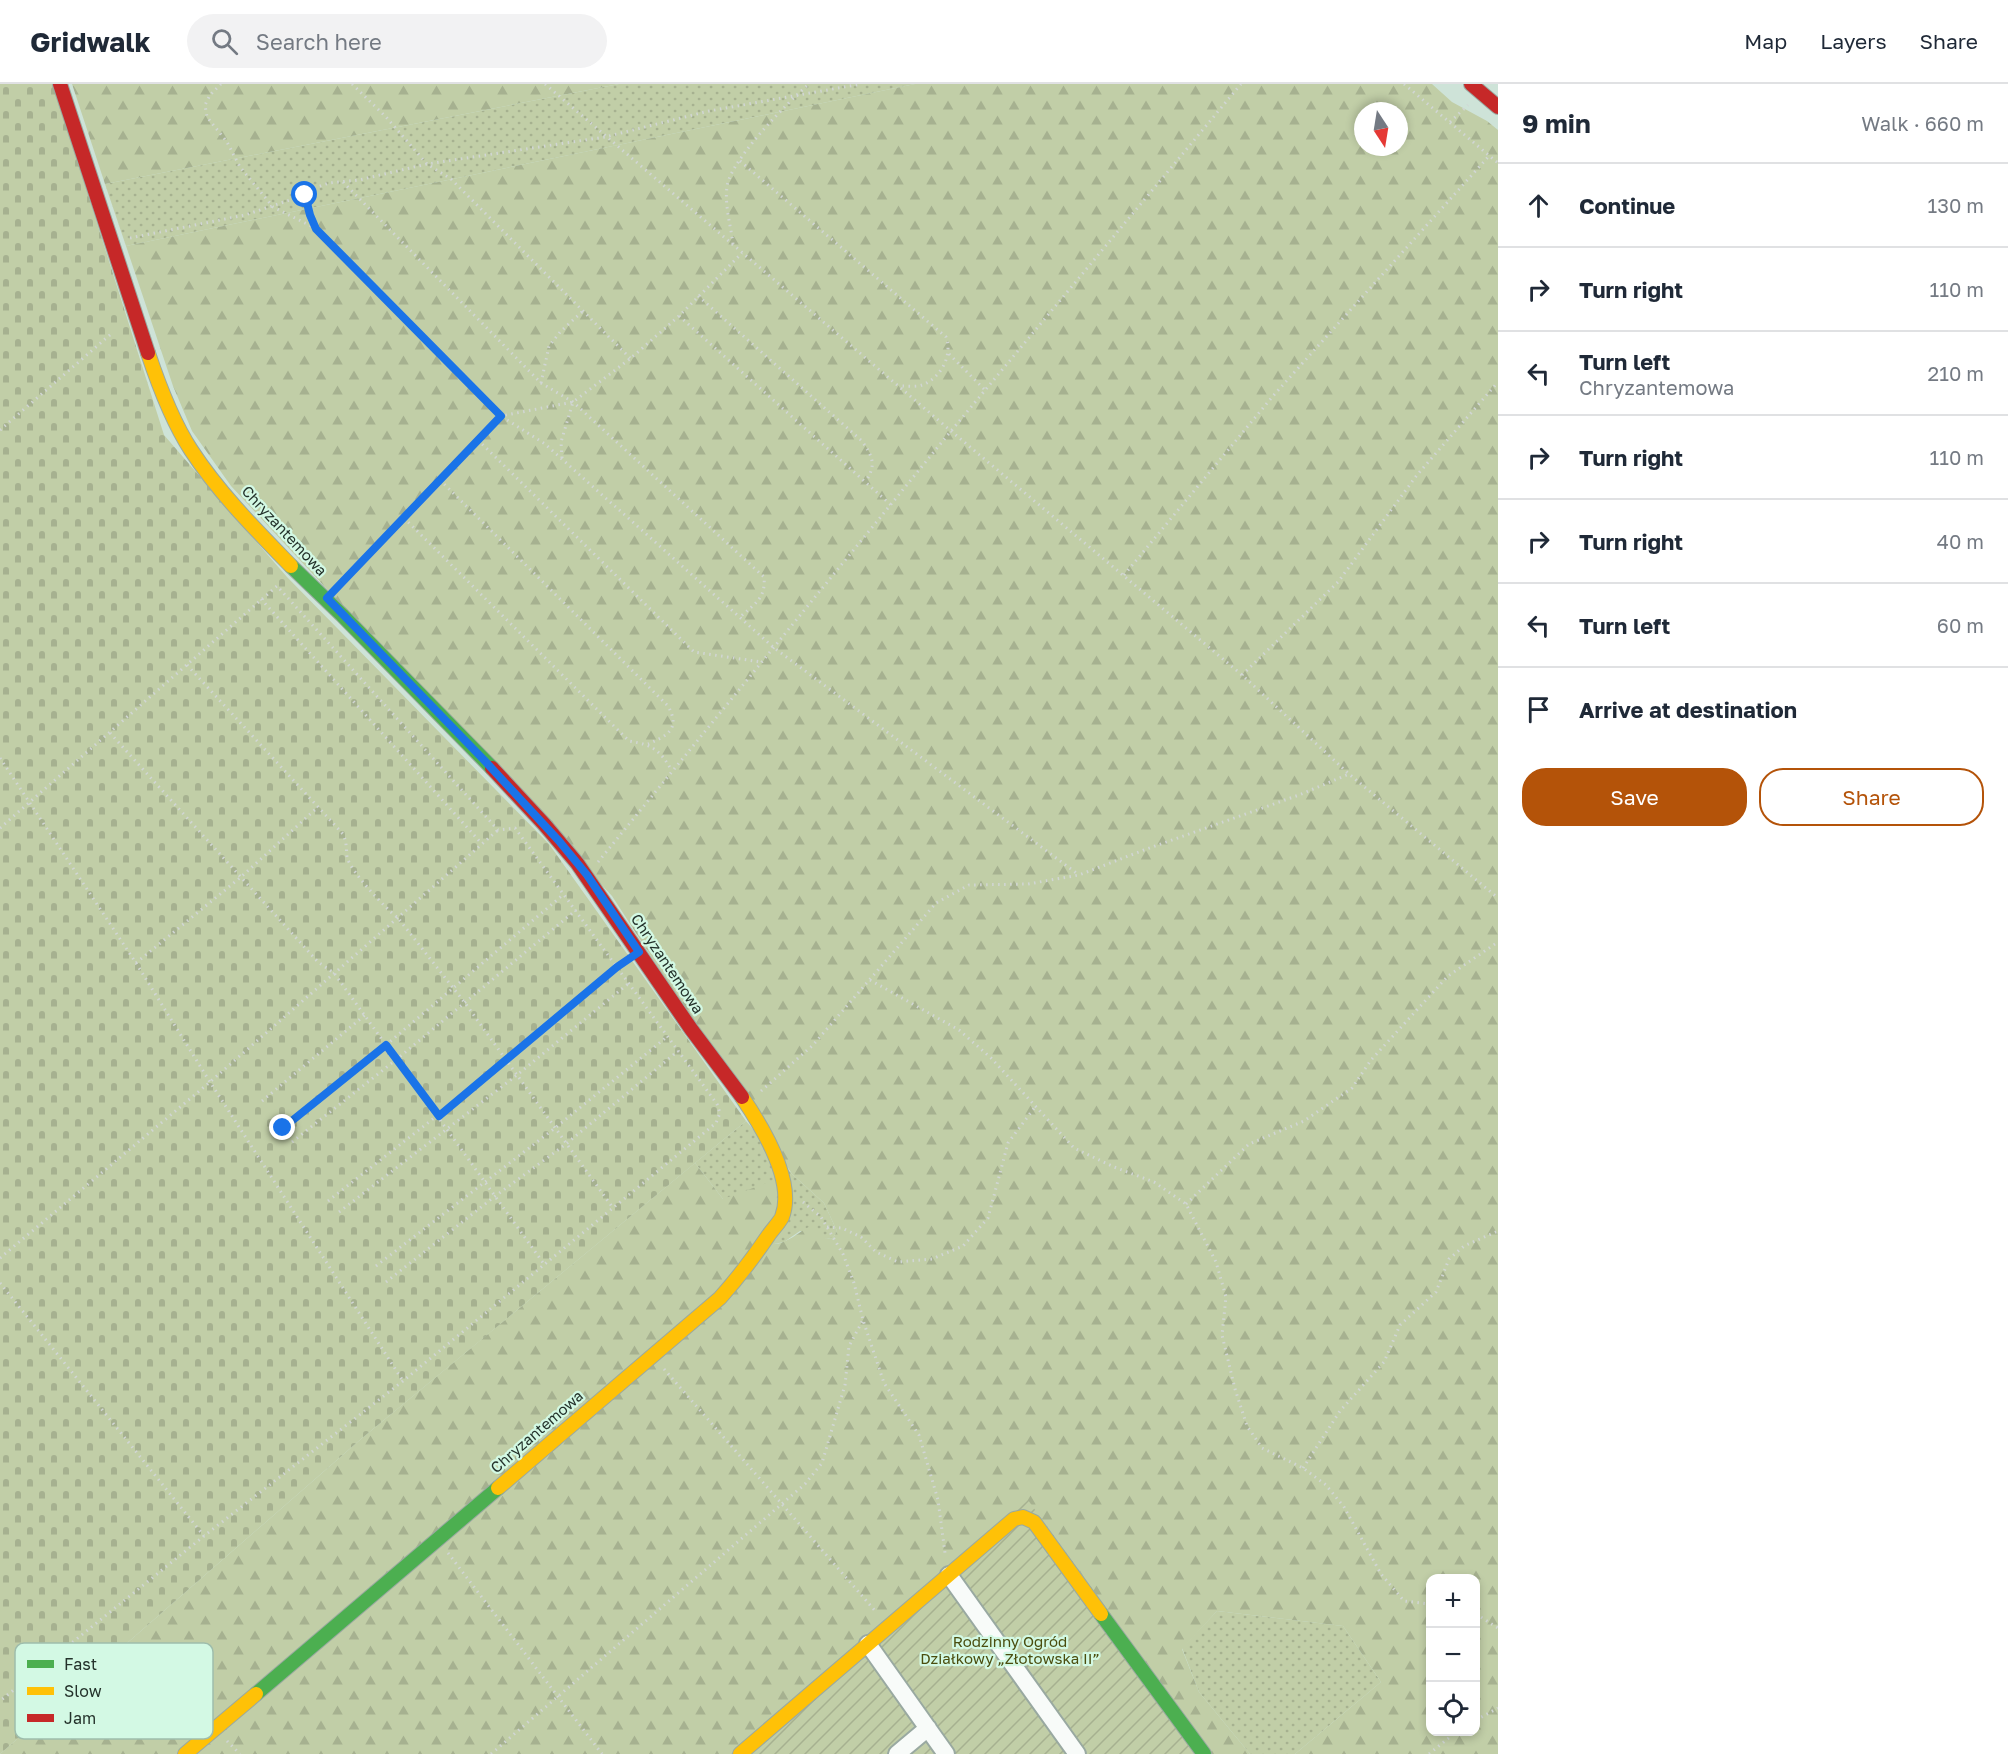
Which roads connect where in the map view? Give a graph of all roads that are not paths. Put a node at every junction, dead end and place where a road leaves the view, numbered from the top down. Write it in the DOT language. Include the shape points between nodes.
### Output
graph roads {
  1 [pos="60,84"];
  2 [pos="1479,88"];
  3 [pos="1498,107"];
  4 [pos="949,1575"];
  5 [pos="868,1644"];
  6 [pos="928,1728"];
  7 [pos="213,1730"];
  8 [pos="203,1739"];
  9 [pos="185,1754"];
  10 [pos="740,1754"];
  11 [pos="897,1754"];
  12 [pos="946,1754"];
  13 [pos="1077,1754"];
  14 [pos="1204,1754"];
  1 -- 7 [label="street, Chryzantemowa" via="161,390 199,462 295,570 484,760 587,875 690,1028 746,1103 775,1155 786,1190 782,1216 720,1298"];
  2 -- 3 [label="street"];
  4 -- 5 [label="street"];
  4 -- 13 [label="street"];
  4 -- 14 [label="street" via="1014,1519 1023,1517 1034,1522"];
  5 -- 6 [label="street"];
  5 -- 10 [label="street"];
  6 -- 11 [label="street"];
  6 -- 12 [label="street"];
  8 -- 9 [label="street, Chryzantemowa"];
}
